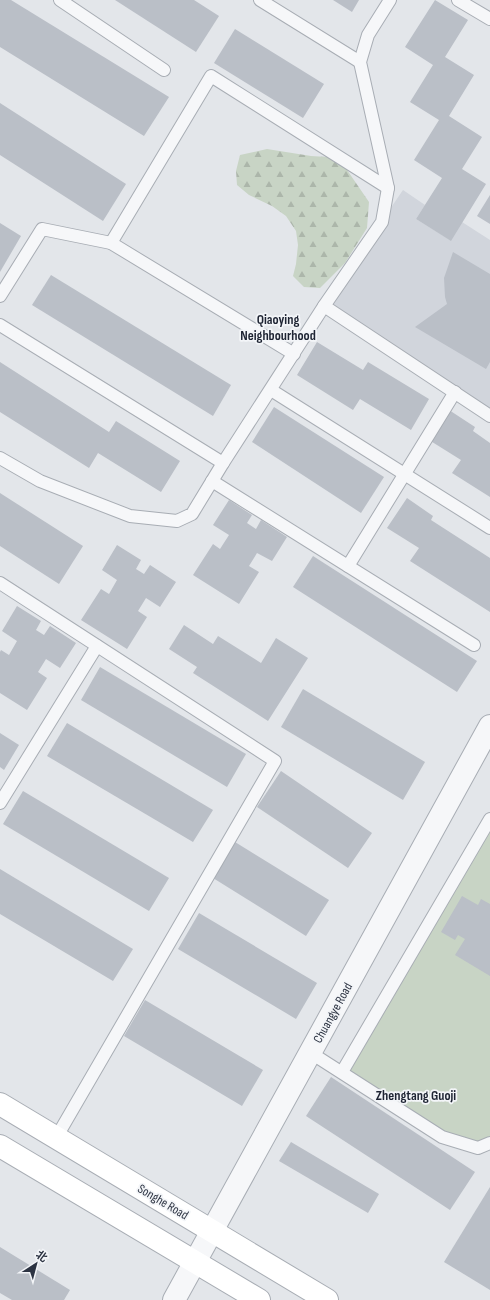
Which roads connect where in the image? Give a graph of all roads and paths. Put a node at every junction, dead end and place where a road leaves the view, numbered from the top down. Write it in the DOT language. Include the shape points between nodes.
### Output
graph roads {
  1 [pos="60,0"];
  2 [pos="260,0"];
  3 [pos="390,0"];
  4 [pos="458,0"];
  5 [pos="490,19"];
  6 [pos="360,62"];
  7 [pos="164,70"];
  8 [pos="388,188"];
  9 [pos="111,243"];
  10 [pos="0,296"];
  11 [pos="324,306"];
  12 [pos="0,326"];
  13 [pos="294,354"];
  14 [pos="271,390"];
  15 [pos="455,392"];
  16 [pos="490,416"];
  17 [pos="0,458"];
  18 [pos="223,463"];
  19 [pos="405,473"];
  20 [pos="212,481"];
  21 [pos="490,528"];
  22 [pos="348,566"];
  23 [pos="0,583"];
  24 [pos="474,645"];
  25 [pos="97,646"];
  26 [pos="490,726"];
  27 [pos="0,803"];
  28 [pos="490,819"];
  29 [pos="311,1053"];
  30 [pos="342,1072"];
  31 [pos="0,1104"];
  32 [pos="56,1138"];
  33 [pos="490,1143"];
  34 [pos="0,1146"];
  35 [pos="213,1232"];
  36 [pos="196,1262"];
  37 [pos="174,1300"];
  38 [pos="259,1300"];
  39 [pos="327,1300"];
  1 -- 7 [label="lane"];
  2 -- 6 [label="lane"];
  3 -- 6 [label="lane" via="368,35"];
  4 -- 5 [label="lane"];
  6 -- 8 [label="lane"];
  8 -- 9 [label="lane" via="211,76"];
  8 -- 11 [label="lane" via="382,222"];
  9 -- 10 [label="lane" via="42,229"];
  9 -- 13 [label="lane"];
  11 -- 13 [label="lane"];
  11 -- 15 [label="lane"];
  12 -- 18 [label="lane"];
  13 -- 14 [label="lane"];
  14 -- 18 [label="lane"];
  14 -- 19 [label="lane"];
  15 -- 16 [label="lane"];
  15 -- 19 [label="lane"];
  17 -- 20 [label="lane" via="40,481 130,516 159,520 177,521 192,514"];
  18 -- 20 [label="lane"];
  19 -- 21 [label="lane"];
  19 -- 22 [label="lane"];
  20 -- 22 [label="lane"];
  22 -- 24 [label="lane"];
  23 -- 25 [label="lane"];
  25 -- 27 [label="lane"];
  25 -- 32 [label="lane" via="275,762"];
  26 -- 29 [label="street, Chuangye Road"];
  28 -- 30 [label="lane"];
  29 -- 30 [label="lane"];
  29 -- 35 [label="street, Chuangye Road"];
  30 -- 33 [label="lane" via="442,1137 478,1148"];
  31 -- 32 [label="main road, Songhe Road"];
  32 -- 35 [label="main road, Songhe Road"];
  34 -- 36 [label="main road"];
  35 -- 36 [label="street, Chuangye Road"];
  35 -- 39 [label="main road, Songhe Road"];
  36 -- 37 [label="street, Chuangye Road"];
  36 -- 38 [label="main road"];
}
